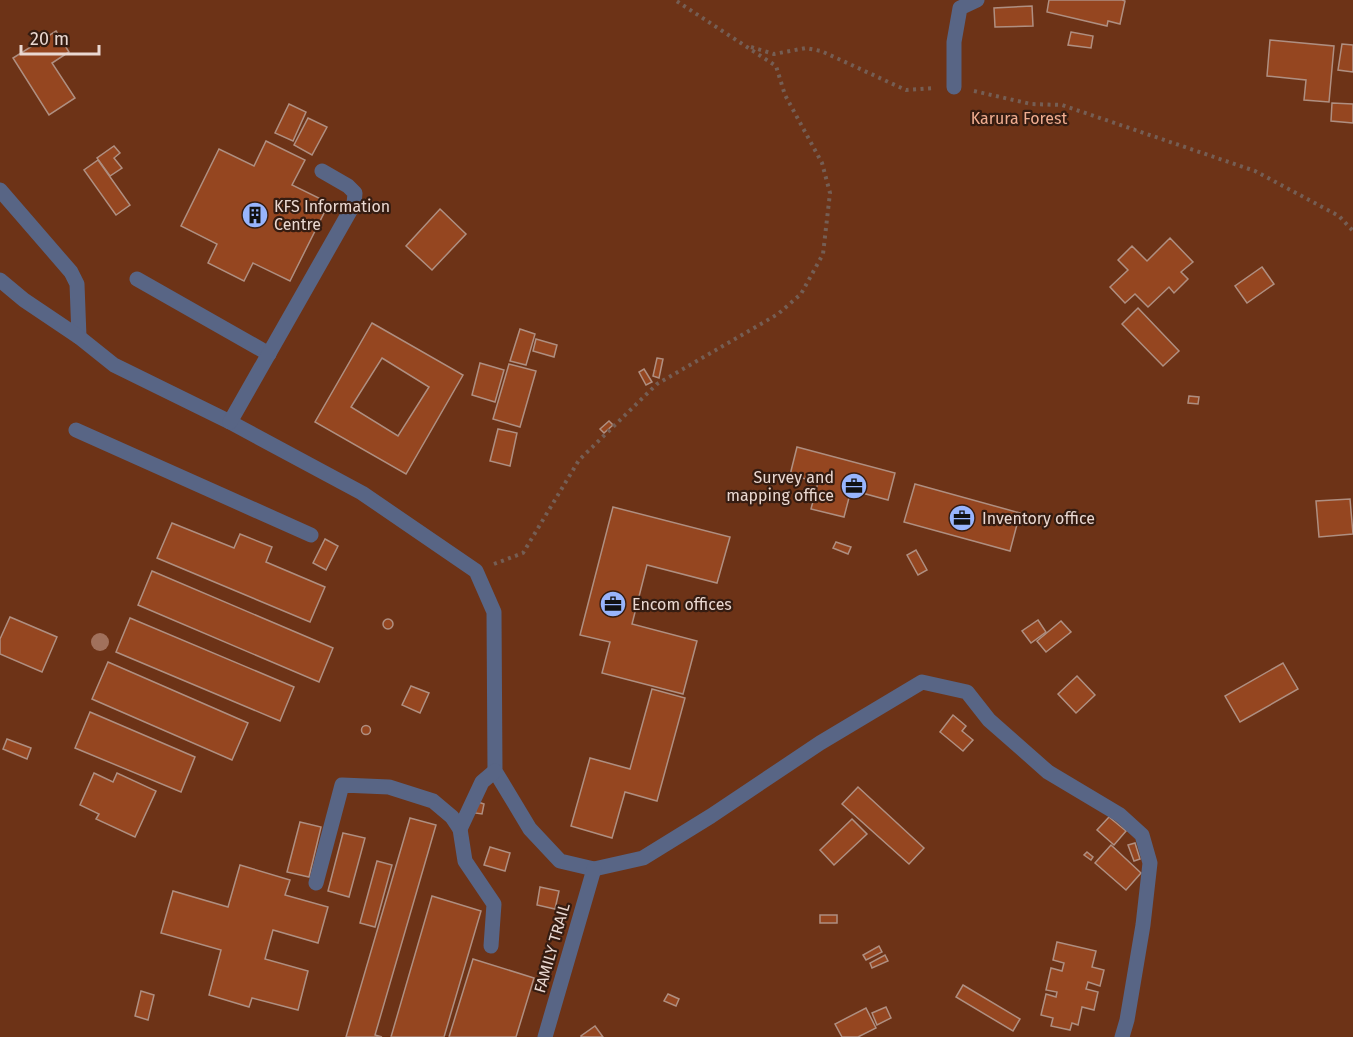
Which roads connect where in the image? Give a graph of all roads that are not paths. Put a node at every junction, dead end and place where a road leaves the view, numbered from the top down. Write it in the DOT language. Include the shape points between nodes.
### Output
graph roads {
  1 [pos="977,0"];
  2 [pos="954,87"];
  3 [pos="322,171"];
  4 [pos="0,190"];
  5 [pos="137,279"];
  6 [pos="0,280"];
  7 [pos="79,337"];
  8 [pos="269,354"];
  9 [pos="230,422"];
  10 [pos="76,430"];
  11 [pos="311,535"];
  12 [pos="495,771"];
  13 [pos="460,829"];
  14 [pos="594,869"];
  15 [pos="316,883"];
  16 [pos="491,946"];
  17 [pos="544,1037"];
  18 [pos="1122,1037"];
  1 -- 2 [label="street" via="960,8 954,42"];
  3 -- 8 [label="street" via="355,193 354,204"];
  4 -- 7 [label="street" via="71,272 77,284"];
  5 -- 8 [label="street"];
  6 -- 7 [label="street"];
  7 -- 9 [label="street" via="114,364"];
  8 -- 9 [label="street"];
  9 -- 12 [label="street" via="362,494 476,571 494,612"];
  10 -- 11 [label="street"];
  12 -- 13 [label="street" via="482,782"];
  12 -- 14 [label="street" via="530,829 560,861"];
  13 -- 15 [label="street" via="433,801 389,787 342,785"];
  13 -- 16 [label="street" via="465,861 494,904"];
  14 -- 17 [label="street, FAMILY TRAIL"];
  14 -- 18 [label="street" via="643,858 922,682 967,692 988,720 1048,772 1120,815 1142,836 1150,863 1143,926"];
}
